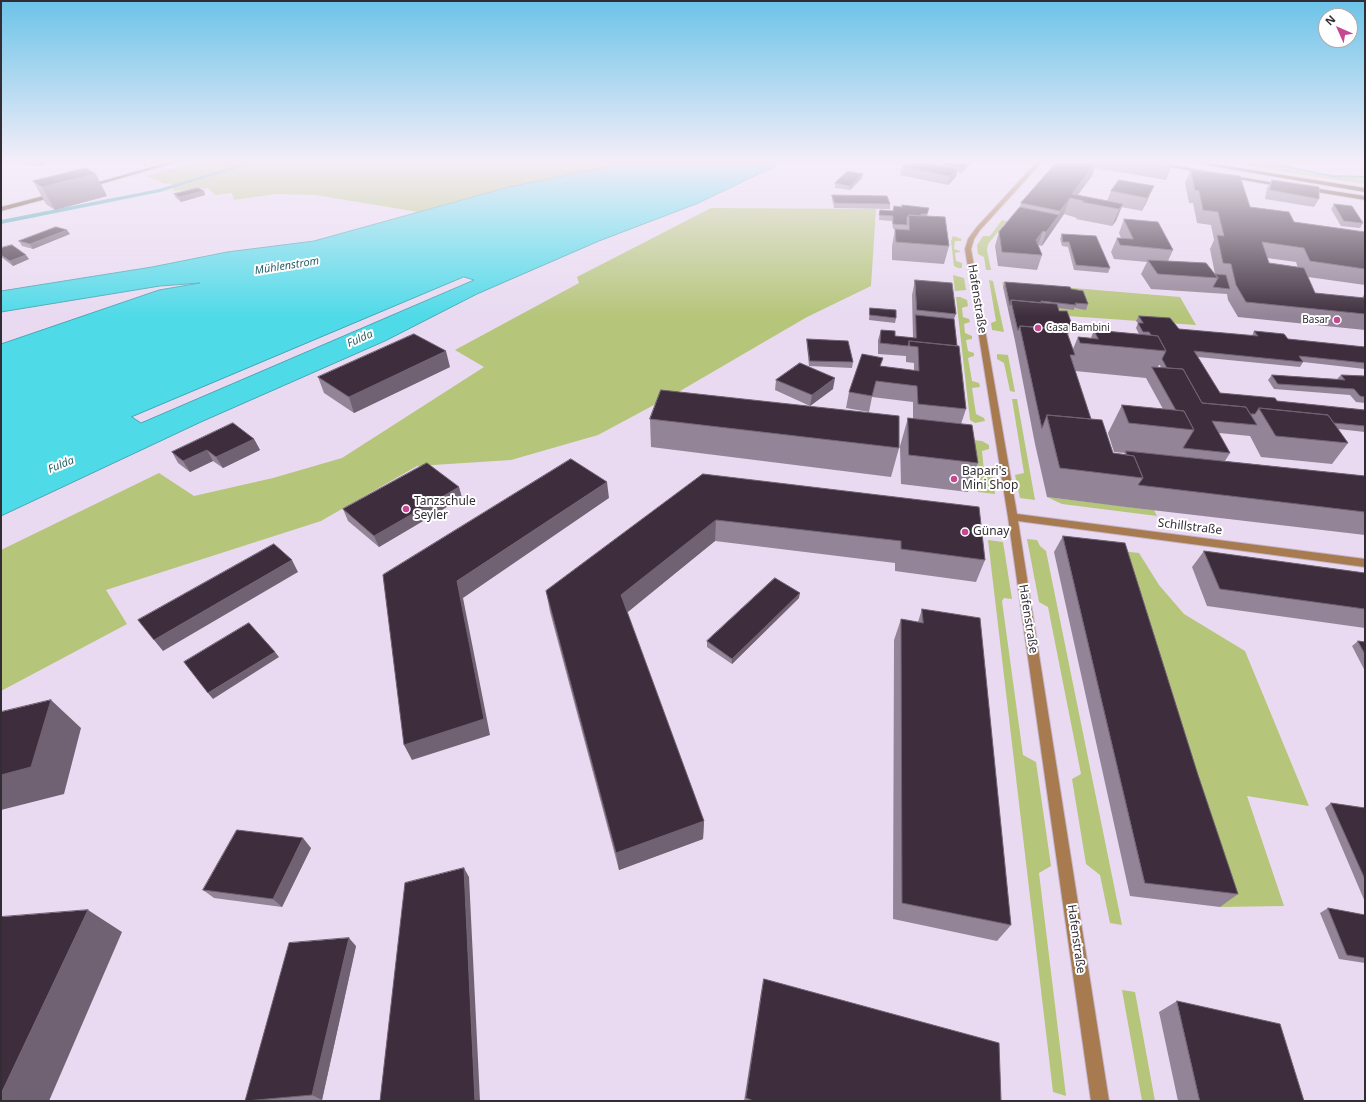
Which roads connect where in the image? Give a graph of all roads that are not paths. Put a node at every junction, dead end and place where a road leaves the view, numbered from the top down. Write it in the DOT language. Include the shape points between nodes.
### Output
graph roads {
  1 [pos="991,214"];
  2 [pos="1013,516"];
  3 [pos="1365,563"];
  4 [pos="1100,1101"];
  1 -- 2 [label="street, Hafenstraße" via="971,239 968,249"];
  2 -- 3 [label="street, Schillstraße"];
  2 -- 4 [label="street, Hafenstraße"];
}
